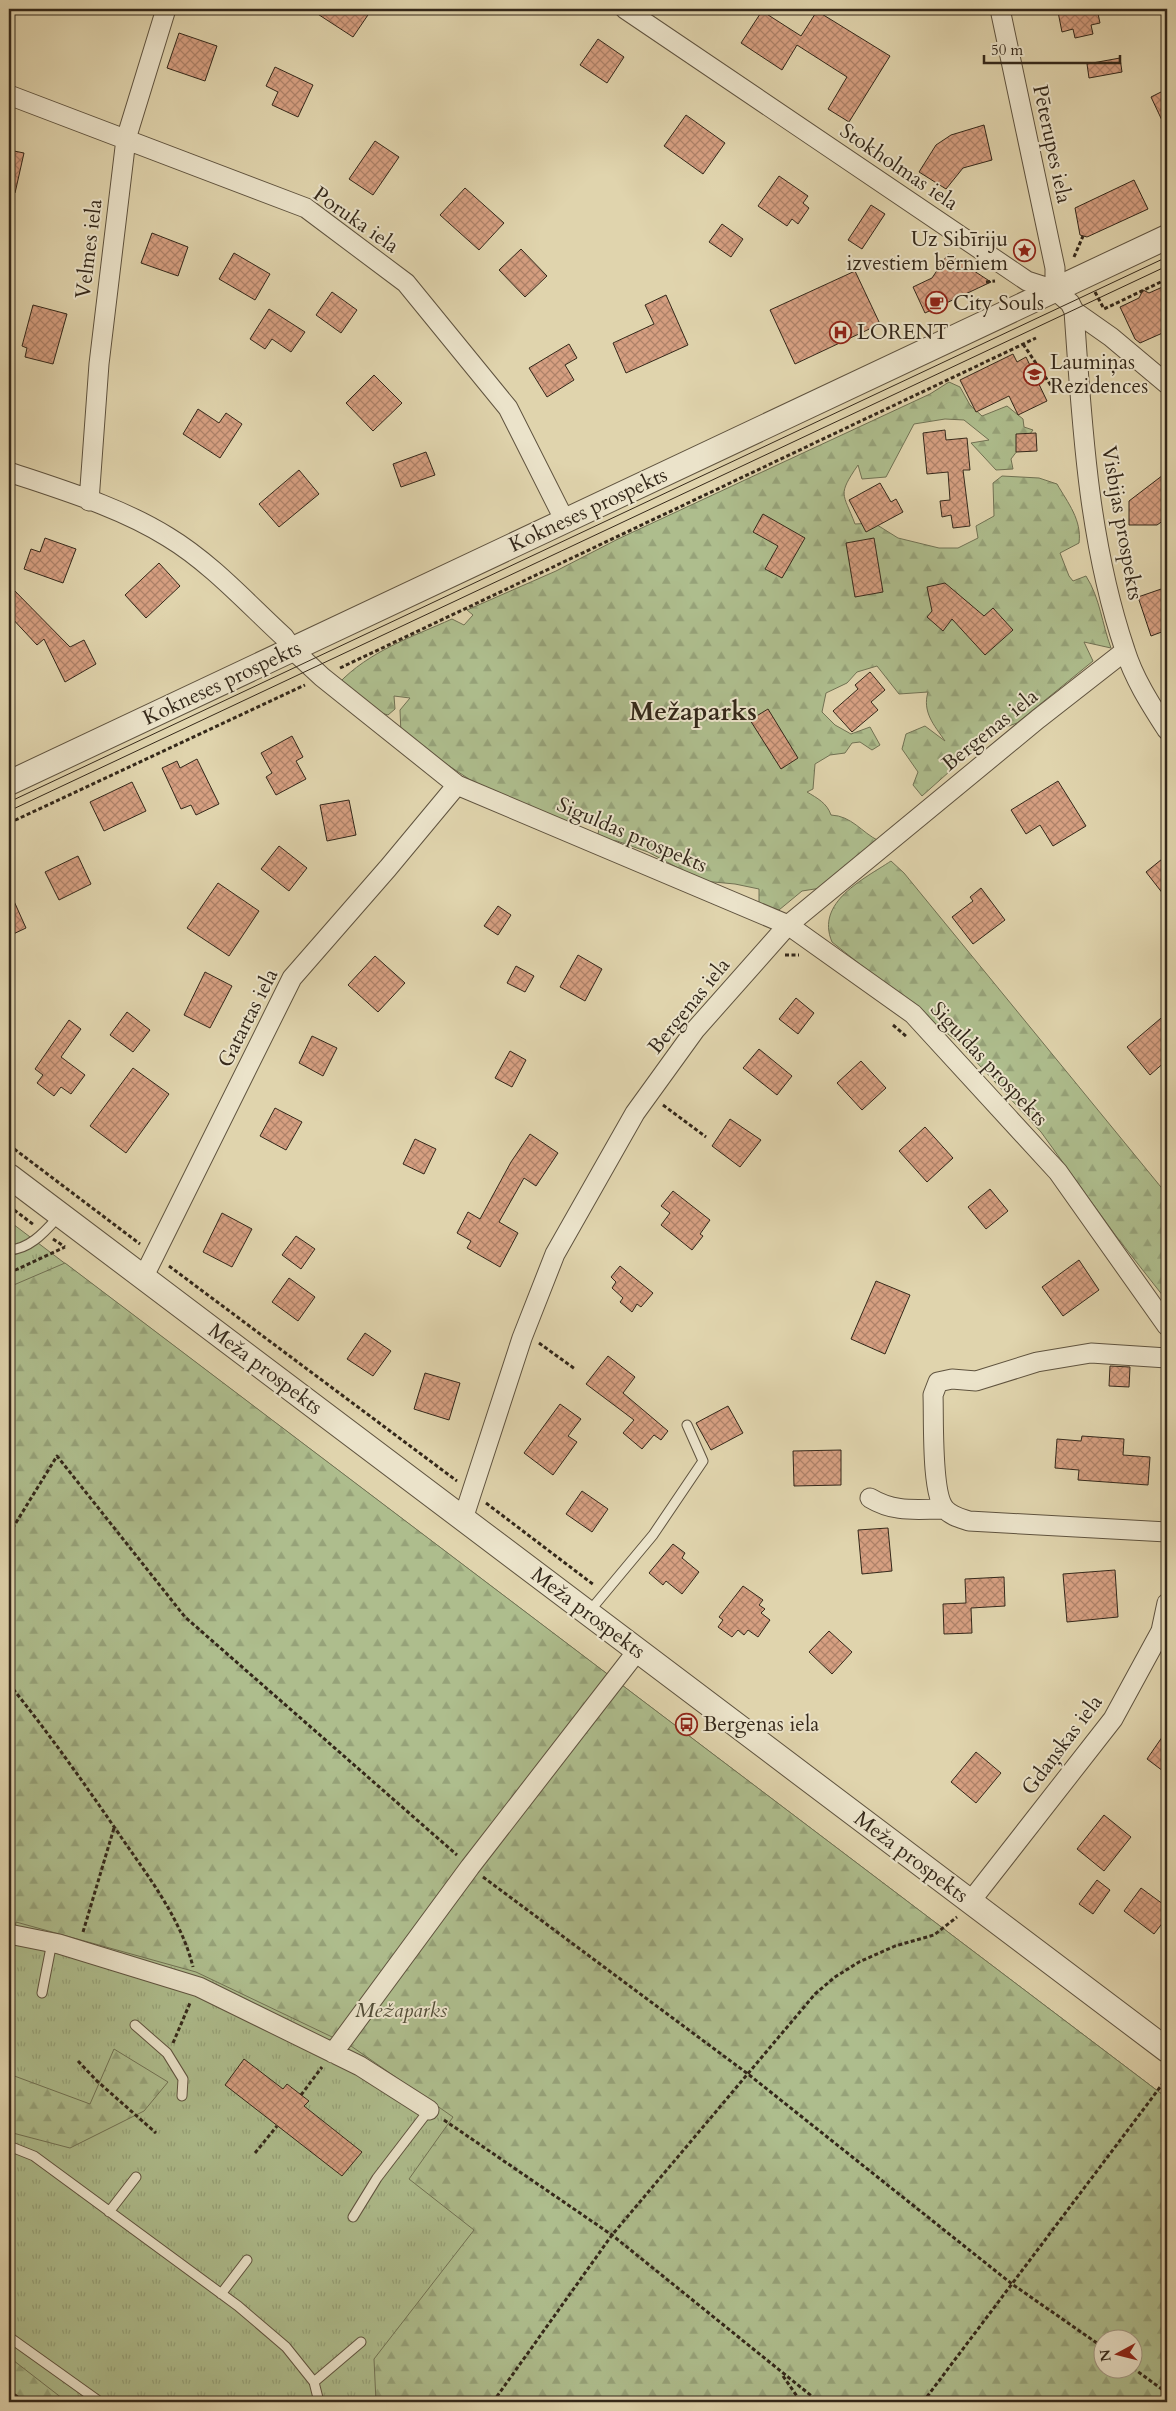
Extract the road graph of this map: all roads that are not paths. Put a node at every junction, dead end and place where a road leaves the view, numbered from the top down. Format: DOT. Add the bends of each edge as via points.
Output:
graph roads {
  1 [pos="166,9"];
  2 [pos="625,9"];
  3 [pos="1000,9"];
  4 [pos="9,95"];
  5 [pos="126,139"];
  6 [pos="1167,237"];
  7 [pos="1055,290"];
  8 [pos="1074,311"];
  9 [pos="1167,384"];
  10 [pos="9,472"];
  11 [pos="89,501"];
  12 [pos="565,521"];
  13 [pos="293,650"];
  14 [pos="1125,651"];
  15 [pos="1167,730"];
  16 [pos="9,782"];
  17 [pos="457,785"];
  18 [pos="788,925"];
  19 [pos="9,1176"];
  20 [pos="60,1215"];
  21 [pos="9,1250"];
  22 [pos="143,1278"];
  23 [pos="1167,1326"];
  24 [pos="1167,1358"];
  25 [pos="687,1425"];
  26 [pos="870,1498"];
  27 [pos="944,1509"];
  28 [pos="463,1519"];
  29 [pos="1167,1532"];
  30 [pos="1167,1603"];
  31 [pos="588,1613"];
  32 [pos="638,1650"];
  33 [pos="964,1909"];
  34 [pos="9,1934"];
  35 [pos="52,1942"];
  36 [pos="42,1993"];
  37 [pos="134,2026"];
  38 [pos="1167,2050"];
  39 [pos="333,2053"];
  40 [pos="182,2096"];
  41 [pos="429,2110"];
  42 [pos="9,2146"];
  43 [pos="136,2177"];
  44 [pos="110,2212"];
  45 [pos="353,2217"];
  46 [pos="247,2260"];
  47 [pos="221,2294"];
  48 [pos="9,2336"];
  49 [pos="361,2342"];
  50 [pos="314,2382"];
  51 [pos="100,2402"];
  52 [pos="319,2402"];
  1 -- 5 [label="street, Velmes iela"];
  2 -- 7 [label="street, Stokholmas iela" via="1028,281"];
  3 -- 7 [label="street, Pēterupes iela" via="1055,268"];
  4 -- 5 [label="street, Poruka iela"];
  5 -- 11 [label="street, Velmes iela" via="99,364"];
  5 -- 12 [label="street, Poruka iela" via="306,208 406,283 508,408"];
  6 -- 7 [label="street, Kokneses prospekts"];
  7 -- 8 [label="street, Stokholmas iela"];
  7 -- 12 [label="street, Kokneses prospekts"];
  8 -- 9 [label="street, Stokholmas iela"];
  8 -- 14 [label="street, Visbijas prospekts" via="1089,488"];
  10 -- 11 [label="street, Siguldas prospekts"];
  11 -- 13 [label="street, Siguldas prospekts" via="135,519 196,556 284,637"];
  12 -- 13 [label="street, Kokneses prospekts"];
  13 -- 16 [label="street, Kokneses prospekts"];
  13 -- 17 [label="street, Siguldas prospekts"];
  14 -- 15 [label="street, Visbijas prospekts"];
  14 -- 18 [label="street, Bergenas iela"];
  17 -- 18 [label="street, Siguldas prospekts"];
  17 -- 22 [label="street, Gatartas iela" via="292,978"];
  18 -- 23 [label="street, Siguldas prospekts" via="913,1014 1058,1172"];
  18 -- 28 [label="street, Bergenas iela" via="695,1030 640,1106 555,1254 522,1338 480,1493"];
  19 -- 20 [label="street, Meža prospekts"];
  20 -- 21 [label="lane" via="39,1238"];
  20 -- 22 [label="street, Meža prospekts"];
  22 -- 28 [label="street, Meža prospekts"];
  24 -- 27 [label="street" via="1091,1353 1037,1362 976,1381 952,1379 938,1382 933,1395 936,1491"];
  25 -- 31 [label="lane" via="703,1462 653,1535"];
  26 -- 27 [label="street" via="885,1507"];
  27 -- 29 [label="street" via="969,1521"];
  28 -- 31 [label="street, Meža prospekts"];
  30 -- 33 [label="street, Gdaņskas iela" via="1161,1632 1113,1719"];
  31 -- 32 [label="street, Meža prospekts"];
  32 -- 33 [label="street, Meža prospekts"];
  32 -- 39 [label="street" via="470,1867"];
  33 -- 38 [label="street, Meža prospekts"];
  34 -- 35 [label="street"];
  35 -- 36 [label="lane"];
  35 -- 39 [label="street" via="198,1987"];
  37 -- 40 [label="lane" via="167,2053 183,2079"];
  39 -- 41 [label="street" via="360,2066"];
  41 -- 45 [label="lane" via="377,2178"];
  42 -- 44 [label="lane" via="34,2156"];
  43 -- 44 [label="lane"];
  44 -- 47 [label="lane"];
  46 -- 47 [label="lane"];
  47 -- 50 [label="lane" via="286,2347"];
  48 -- 51 [label="lane"];
  49 -- 50 [label="lane"];
  50 -- 52 [label="lane"];
}
